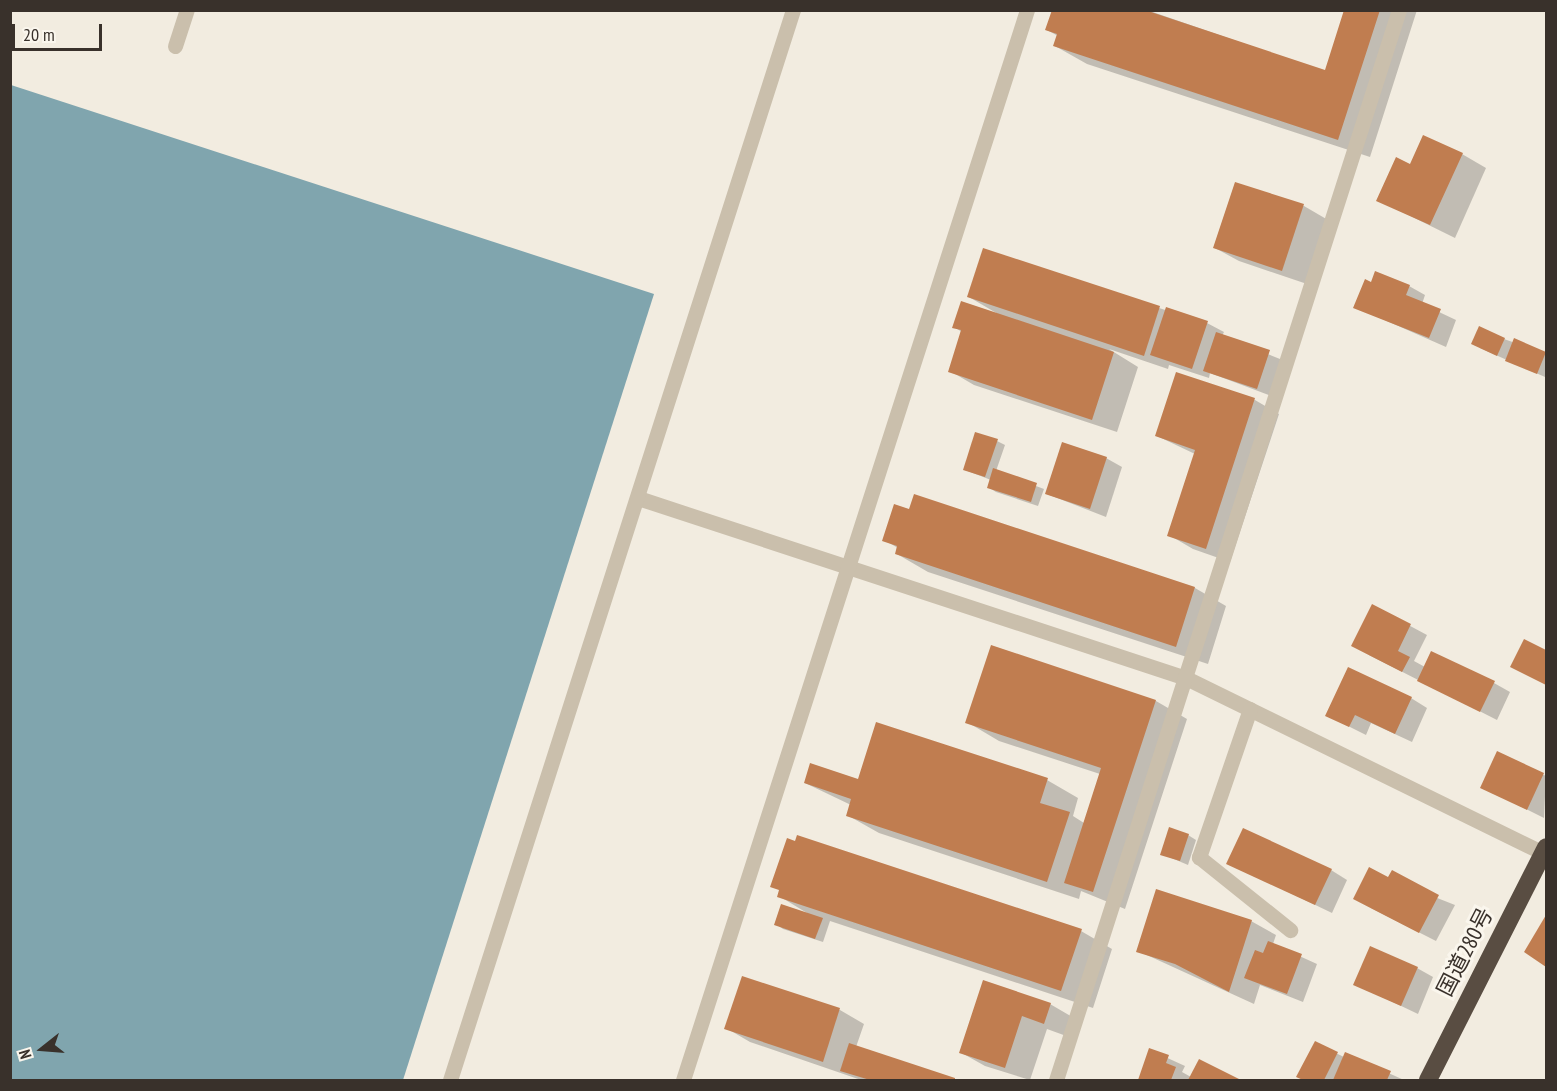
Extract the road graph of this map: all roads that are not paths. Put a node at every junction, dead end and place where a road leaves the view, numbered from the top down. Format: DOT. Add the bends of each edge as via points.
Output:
graph roads {
  1 [pos="187,10"];
  2 [pos="793,10"];
  3 [pos="1027,10"];
  4 [pos="1399,10"];
  5 [pos="175,46"];
  6 [pos="638,498"];
  7 [pos="848,568"];
  8 [pos="1186,678"];
  9 [pos="1250,709"];
  10 [pos="1545,850"];
  11 [pos="1290,930"];
  12 [pos="450,1080"];
  13 [pos="683,1080"];
  14 [pos="1056,1080"];
  15 [pos="1428,1080"];
  1 -- 5 [label="street"];
  2 -- 6 [label="street"];
  3 -- 7 [label="street"];
  4 -- 8 [label="street"];
  6 -- 7 [label="street"];
  6 -- 12 [label="street"];
  7 -- 8 [label="street"];
  7 -- 13 [label="street"];
  8 -- 9 [label="street"];
  8 -- 14 [label="street"];
  9 -- 10 [label="street"];
  9 -- 11 [label="street" via="1199,857"];
  10 -- 15 [label="highway, 国道280号"];
}
